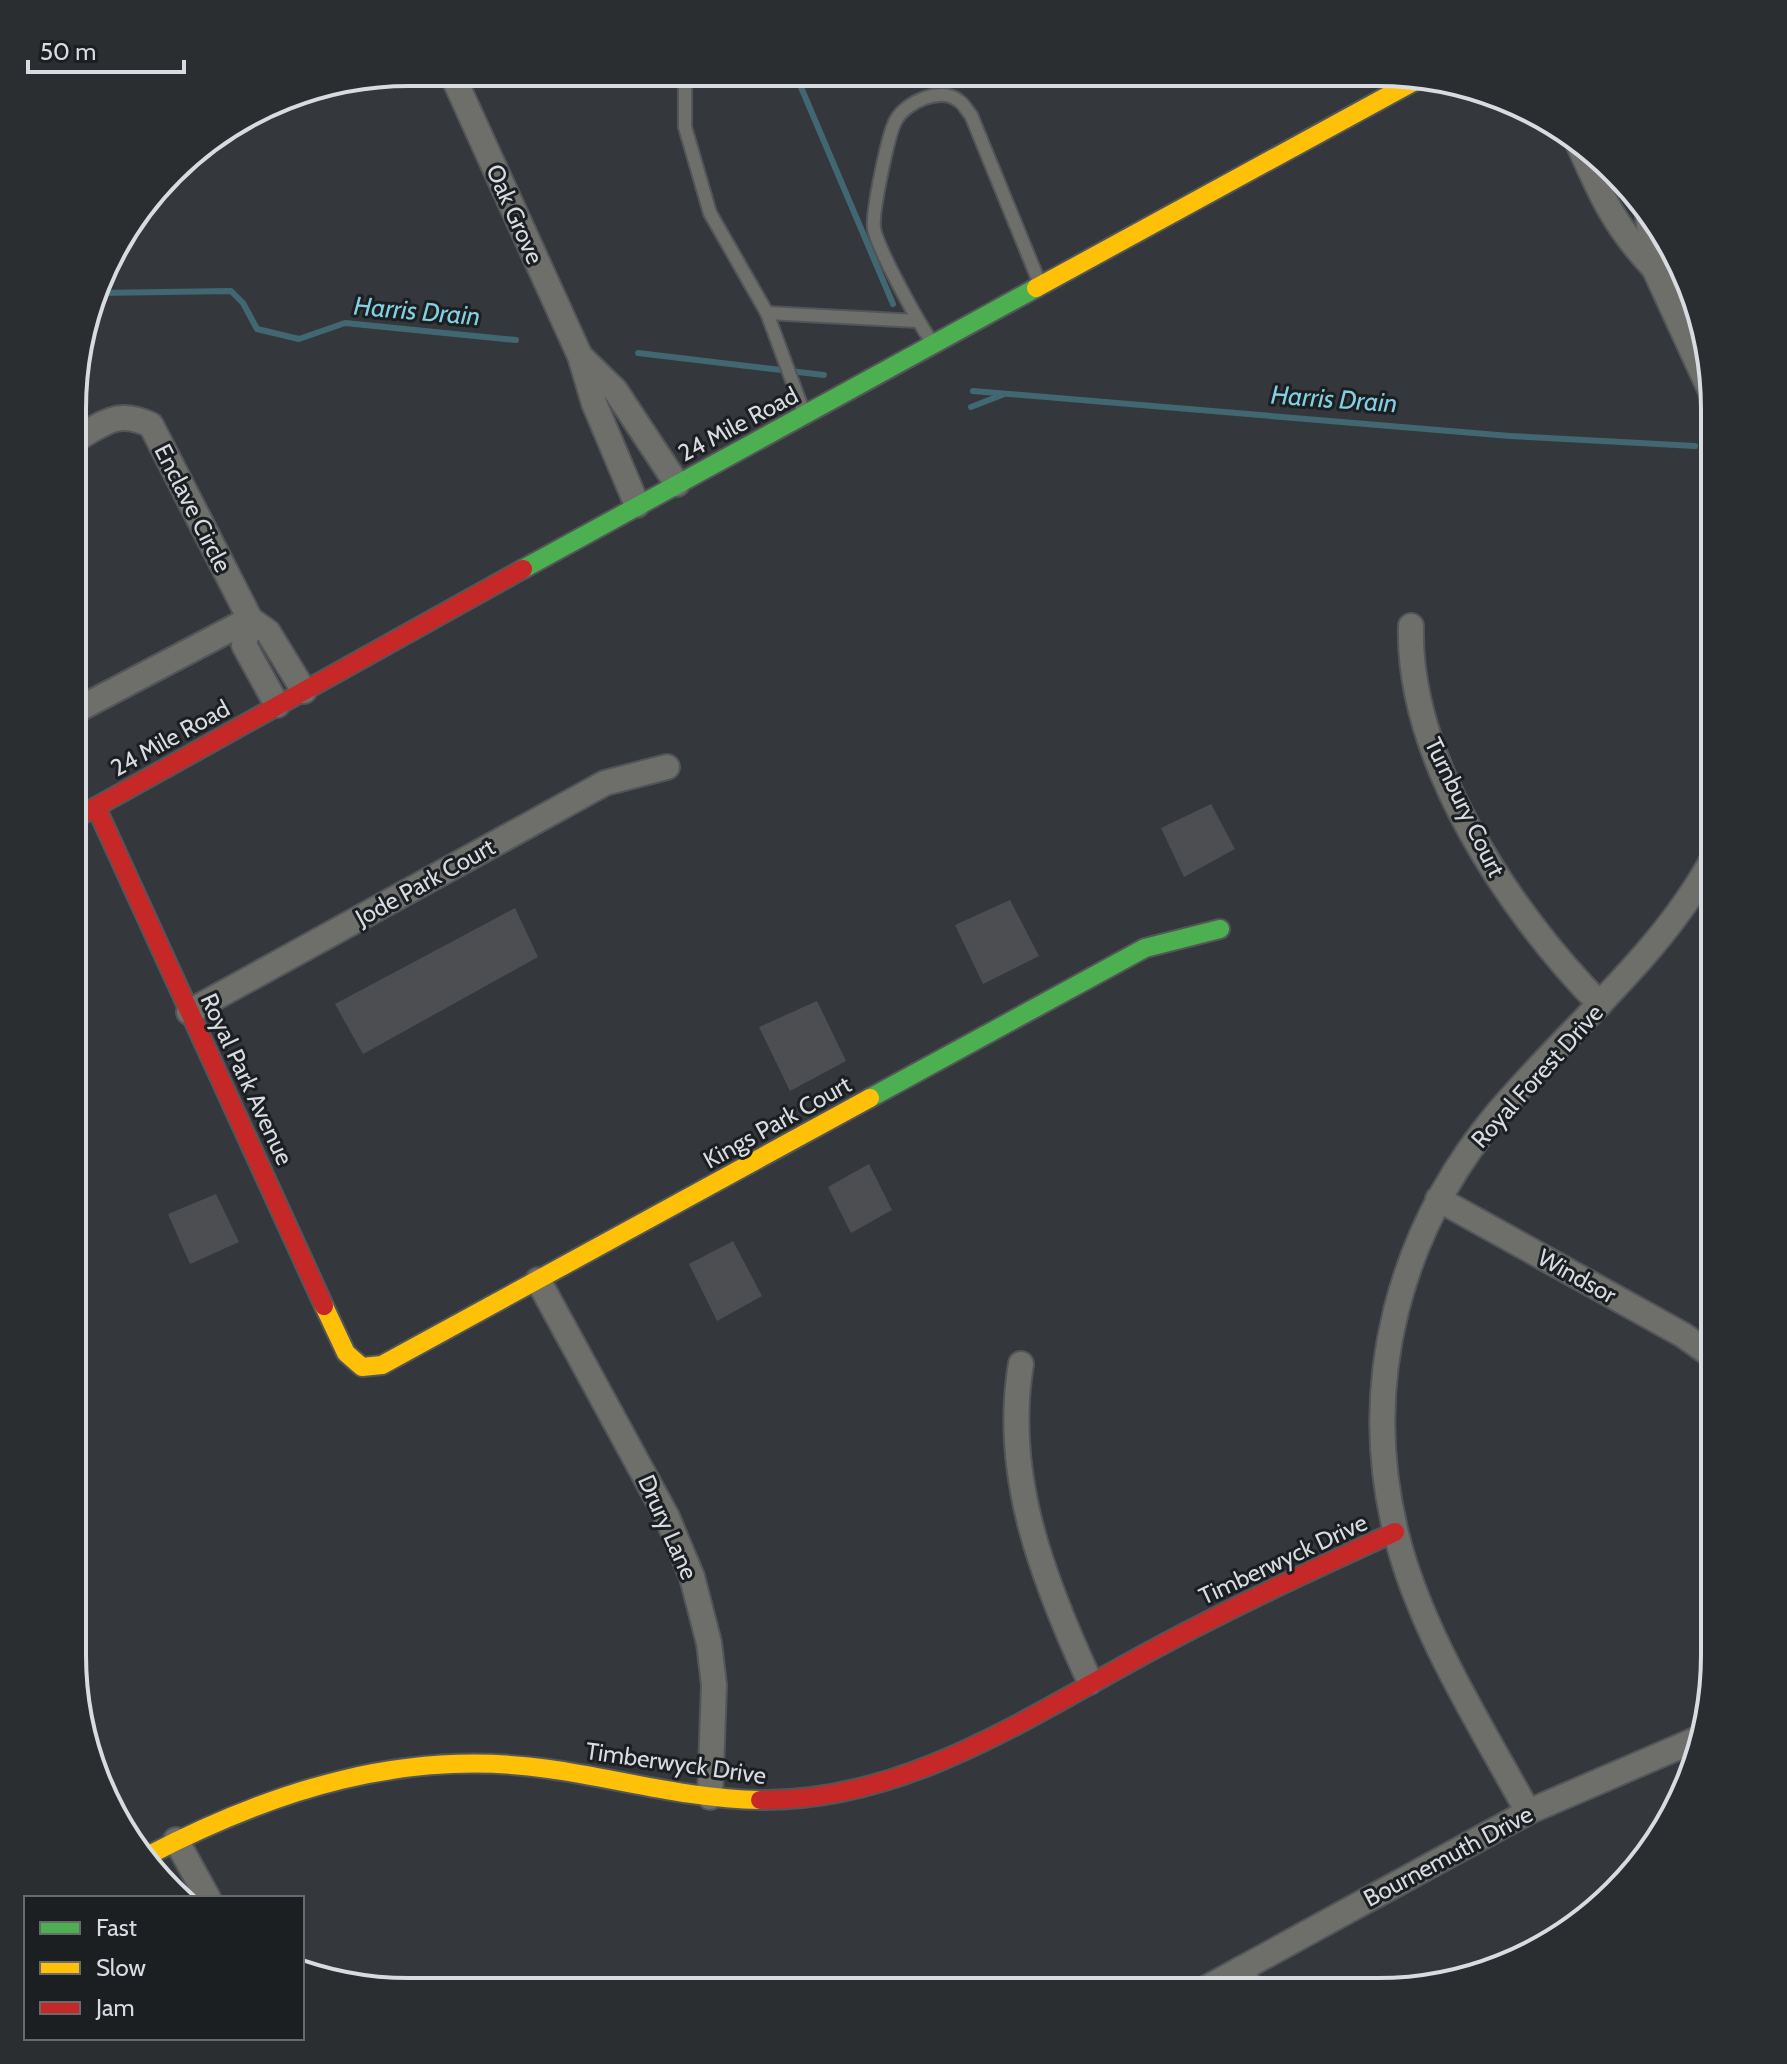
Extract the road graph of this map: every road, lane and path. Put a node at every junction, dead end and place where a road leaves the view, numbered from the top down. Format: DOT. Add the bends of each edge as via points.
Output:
graph roads {
  1 [pos="457,86"];
  2 [pos="685,86"];
  3 [pos="1403,87"];
  4 [pos="1586,162"];
  5 [pos="1650,235"];
  6 [pos="1654,268"];
  7 [pos="1041,286"];
  8 [pos="767,313"];
  9 [pos="917,321"];
  10 [pos="934,345"];
  11 [pos="580,356"];
  12 [pos="1697,362"];
  13 [pos="804,415"];
  14 [pos="86,433"];
  15 [pos="677,484"];
  16 [pos="637,505"];
  17 [pos="250,619"];
  18 [pos="1411,626"];
  19 [pos="304,691"];
  20 [pos="86,705"];
  21 [pos="277,705"];
  22 [pos="667,767"];
  23 [pos="96,807"];
  24 [pos="86,812"];
  25 [pos="1701,878"];
  26 [pos="1220,929"];
  27 [pos="1600,1004"];
  28 [pos="189,1012"];
  29 [pos="1438,1199"];
  30 [pos="538,1280"];
  31 [pos="1701,1348"];
  32 [pos="1021,1364"];
  33 [pos="362,1367"];
  34 [pos="1395,1532"];
  35 [pos="1090,1682"];
  36 [pos="1689,1743"];
  37 [pos="710,1797"];
  38 [pos="1528,1812"];
  39 [pos="176,1840"];
  40 [pos="153,1852"];
  41 [pos="207,1896"];
  42 [pos="1241,1969"];
  43 [pos="1225,1978"];
  44 [pos="1246,1978"];
  1 -- 11 [label="street, Oak Grove"];
  2 -- 8 [label="lane" via="685,127 710,213"];
  3 -- 7 [label="street, 24 Mile Road"];
  4 -- 6 [label="street" via="1608,212"];
  5 -- 6 [label="street"];
  6 -- 12 [label="street"];
  7 -- 9 [label="lane" via="971,115 959,100 944,94 927,97 909,105 895,121 874,229"];
  7 -- 10 [label="street, 24 Mile Road"];
  8 -- 9 [label="lane"];
  8 -- 13 [label="lane"];
  9 -- 10 [label="lane"];
  10 -- 13 [label="street, 24 Mile Road"];
  11 -- 15 [label="street, Oak Grove" via="615,390"];
  11 -- 16 [label="street, Oak Grove"];
  13 -- 15 [label="street, 24 Mile Road"];
  14 -- 17 [label="street, Enclave Circle" via="111,419 133,417 151,425"];
  15 -- 16 [label="street, 24 Mile Road"];
  16 -- 19 [label="street, 24 Mile Road"];
  17 -- 19 [label="street, Enclave Circle" via="268,632"];
  17 -- 20 [label="street"];
  17 -- 21 [label="street, Enclave Circle" via="244,645"];
  18 -- 27 [label="street, Turnbury Court" via="1415,692 1467,823 1530,924"];
  19 -- 21 [label="street, 24 Mile Road"];
  21 -- 23 [label="street, 24 Mile Road"];
  22 -- 28 [label="street, Jode Park Court" via="605,783"];
  23 -- 24 [label="street, 24 Mile Road"];
  23 -- 28 [label="street, Royal Park Avenue"];
  25 -- 27 [label="street, Royal Forest Drive" via="1681,911"];
  26 -- 30 [label="street, Kings Park Court" via="1145,948"];
  27 -- 29 [label="street, Royal Forest Drive" via="1496,1115"];
  28 -- 33 [label="street, Royal Park Avenue" via="346,1353"];
  29 -- 31 [label="street, Windsor"];
  29 -- 34 [label="street, Royal Forest Drive" via="1411,1257 1387,1345 1384,1453"];
  30 -- 33 [label="street, Kings Park Court" via="382,1365"];
  30 -- 37 [label="street, Drury Lane" via="667,1517 692,1577 714,1685"];
  32 -- 35 [label="street" via="1015,1422 1027,1515 1045,1581"];
  34 -- 35 [label="street, Timberwyck Drive" via="1257,1594"];
  34 -- 38 [label="street, Royal Forest Drive" via="1450,1667"];
  35 -- 37 [label="street, Timberwyck Drive" via="899,1780 830,1797"];
  36 -- 38 [label="street, Bournemuth Drive"];
  37 -- 39 [label="street, Timberwyck Drive" via="520,1765 418,1765 307,1784"];
  38 -- 42 [label="street, Bournemuth Drive"];
  39 -- 40 [label="street, Timberwyck Drive"];
  39 -- 41 [label="street"];
  42 -- 43 [label="street, Bournemuth Drive"];
  42 -- 44 [label="street"];
}
